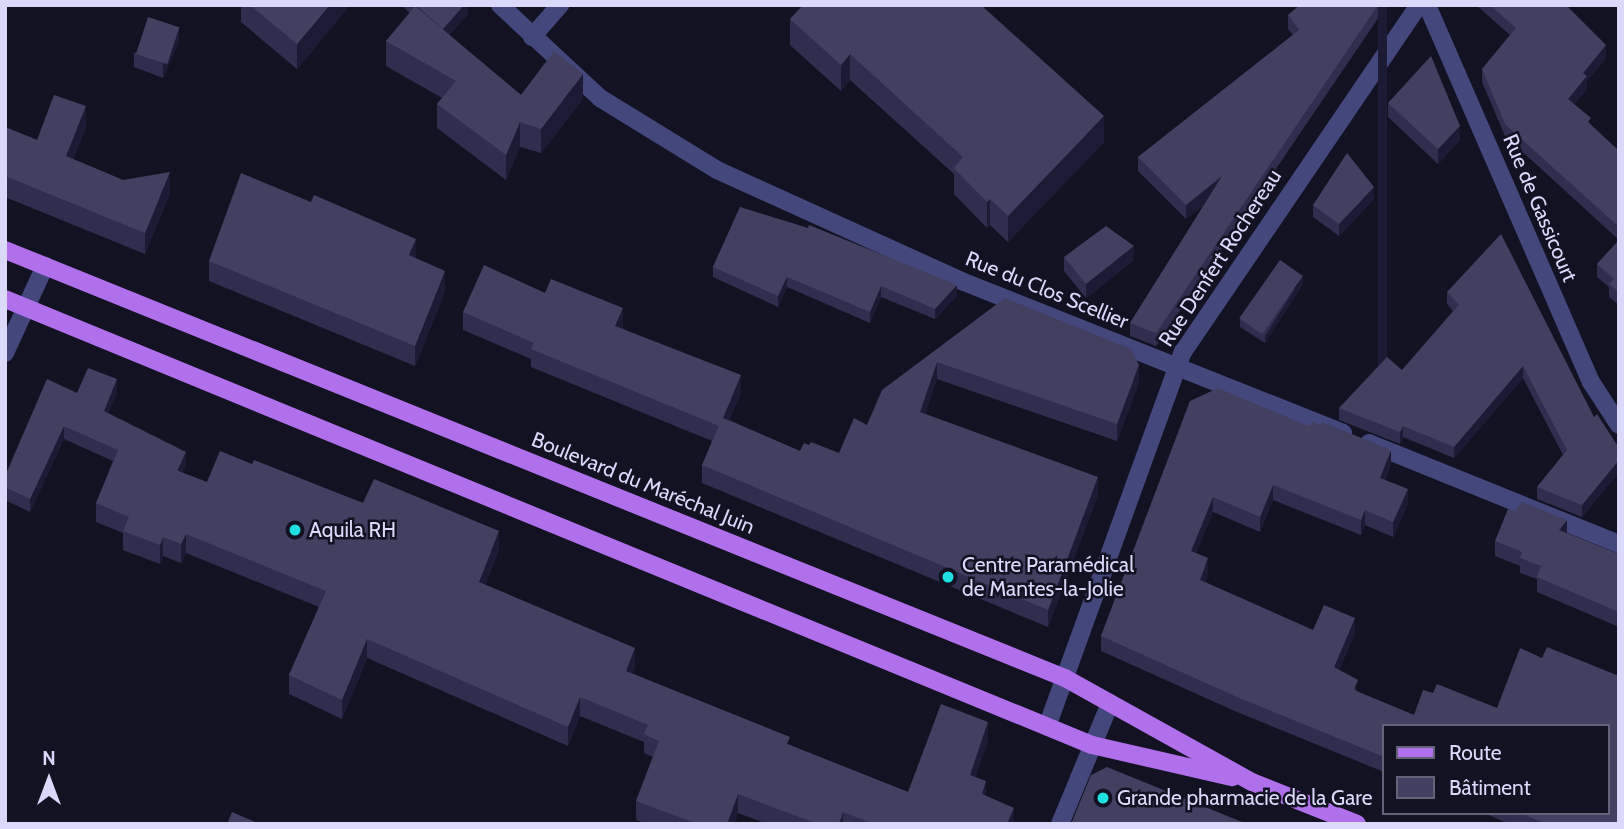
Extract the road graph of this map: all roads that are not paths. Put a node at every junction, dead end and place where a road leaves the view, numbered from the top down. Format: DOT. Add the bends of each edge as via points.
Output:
graph roads {
  1 [pos="500,5"];
  2 [pos="560,5"];
  3 [pos="1419,5"];
  4 [pos="1427,5"];
  5 [pos="532,37"];
  6 [pos="5,250"];
  7 [pos="45,266"];
  8 [pos="5,299"];
  9 [pos="27,308"];
  10 [pos="5,353"];
  11 [pos="1176,366"];
  12 [pos="1619,425"];
  13 [pos="1619,544"];
  14 [pos="1065,678"];
  15 [pos="1110,703"];
  16 [pos="1048,724"];
  17 [pos="1092,745"];
  18 [pos="1252,782"];
  19 [pos="1060,824"];
  20 [pos="1357,824"];
  1 -- 5 [label="street, Rue du Clos Scellier"];
  2 -- 5 [label="street"];
  3 -- 11 [label="street, Rue Denfert Rochereau"];
  4 -- 12 [label="street, Rue de Gassicourt" via="1591,382"];
  5 -- 11 [label="street, Rue du Clos Scellier" via="600,98 717,170 964,282"];
  6 -- 7 [label="main road, Boulevard du Maréchal Juin"];
  7 -- 9 [label="street"];
  7 -- 14 [label="main road, Boulevard du Maréchal Juin"];
  8 -- 9 [label="main road, Boulevard du Maréchal Juin"];
  9 -- 10 [label="street"];
  9 -- 16 [label="main road, Boulevard du Maréchal Juin"];
  11 -- 13 [label="street, Rue du Clos Scellier"];
  11 -- 14 [label="street, Rue Denfert Rochereau"];
  14 -- 15 [label="main road, Boulevard du Maréchal Juin"];
  14 -- 16 [label="street, Rue Denfert Rochereau"];
  15 -- 17 [label="street"];
  15 -- 18 [label="main road, Boulevard du Maréchal Juin"];
  16 -- 17 [label="main road, Boulevard du Maréchal Juin"];
  17 -- 18 [label="main road, Boulevard du Maréchal Juin"];
  17 -- 19 [label="street"];
  18 -- 20 [label="main road, Boulevard du Maréchal Juin"];
}
